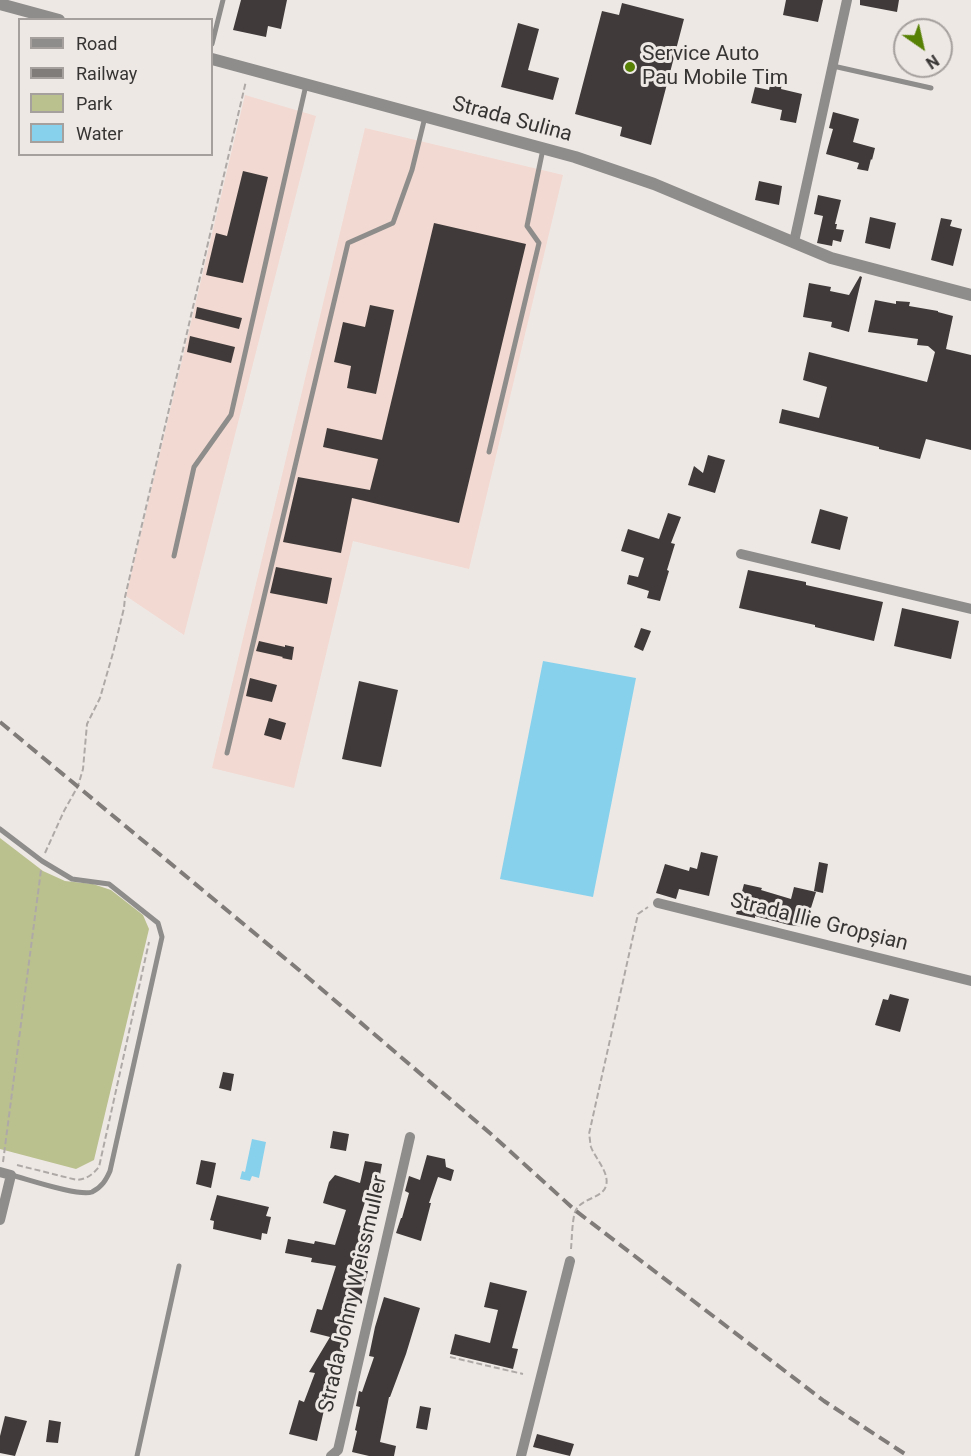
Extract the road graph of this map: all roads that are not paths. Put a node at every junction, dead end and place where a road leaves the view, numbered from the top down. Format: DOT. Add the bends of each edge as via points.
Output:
graph roads {
  1 [pos="223,0"];
  2 [pos="847,0"];
  3 [pos="0,4"];
  4 [pos="52,18"];
  5 [pos="213,40"];
  6 [pos="213,59"];
  7 [pos="833,66"];
  8 [pos="306,85"];
  9 [pos="931,88"];
  10 [pos="425,117"];
  11 [pos="543,149"];
  12 [pos="794,242"];
  13 [pos="971,295"];
  14 [pos="489,452"];
  15 [pos="741,554"];
  16 [pos="174,556"];
  17 [pos="971,609"];
  18 [pos="227,753"];
  19 [pos="0,829"];
  20 [pos="658,903"];
  21 [pos="971,981"];
  22 [pos="410,1137"];
  23 [pos="5,1174"];
  24 [pos="0,1220"];
  25 [pos="570,1261"];
  26 [pos="179,1266"];
  27 [pos="137,1456"];
  28 [pos="331,1456"];
  29 [pos="521,1456"];
  1 -- 5 [label="lane"];
  2 -- 7 [label="street"];
  3 -- 4 [label="street"];
  6 -- 8 [label="street, Strada Sulina"];
  7 -- 9 [label="lane"];
  7 -- 12 [label="street"];
  8 -- 10 [label="street, Strada Sulina"];
  8 -- 16 [label="lane" via="231,415 194,467"];
  10 -- 11 [label="street, Strada Sulina"];
  10 -- 18 [label="lane" via="393,223 348,243"];
  11 -- 12 [label="street, Strada Sulina" via="654,184"];
  11 -- 14 [label="lane" via="527,226 539,243"];
  12 -- 13 [label="street, Strada Sulina" via="852,265"];
  15 -- 17 [label="street"];
  19 -- 23 [label="lane" via="72,879 109,884 158,923 162,937 104,1184 91,1193 75,1192"];
  20 -- 21 [label="street, Strada Ilie Gropșian"];
  22 -- 28 [label="street, Strada Johny Weissmuller" via="338,1450"];
  23 -- 24 [label="street"];
  25 -- 29 [label="street"];
  26 -- 27 [label="lane"];
}
